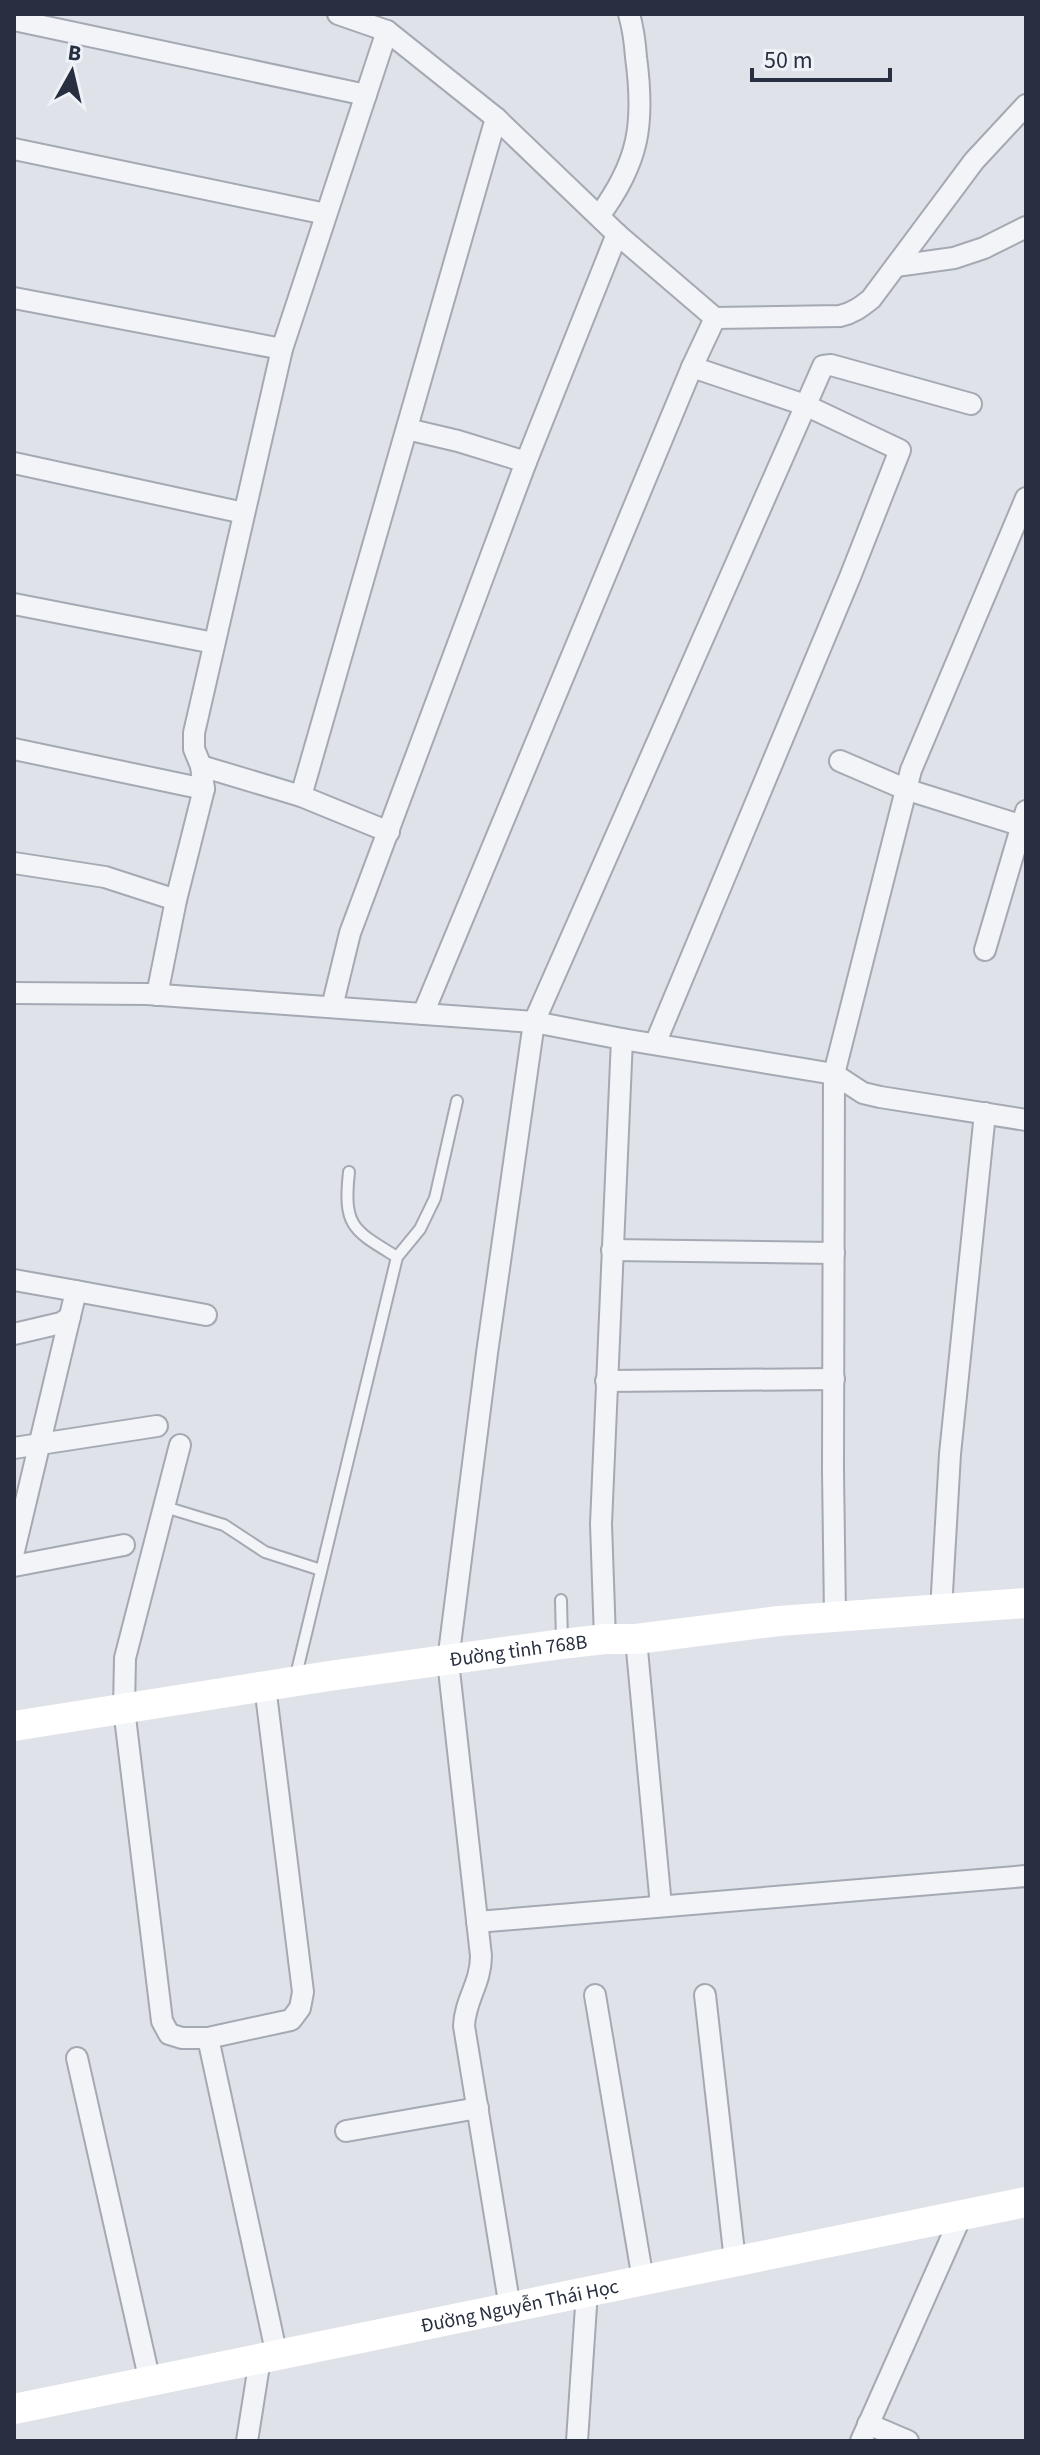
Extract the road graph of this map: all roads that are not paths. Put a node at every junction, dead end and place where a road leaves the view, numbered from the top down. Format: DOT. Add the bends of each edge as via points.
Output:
graph roads {
  1 [pos="338,14"];
  2 [pos="629,14"];
  3 [pos="14,20"];
  4 [pos="387,31"];
  5 [pos="366,95"];
  6 [pos="1026,105"];
  7 [pos="496,118"];
  8 [pos="14,149"];
  9 [pos="326,214"];
  10 [pos="599,216"];
  11 [pos="1026,227"];
  12 [pos="617,234"];
  13 [pos="896,266"];
  14 [pos="14,298"];
  15 [pos="715,318"];
  16 [pos="282,349"];
  17 [pos="692,367"];
  18 [pos="971,404"];
  19 [pos="805,405"];
  20 [pos="407,429"];
  21 [pos="526,462"];
  22 [pos="14,463"];
  23 [pos="1026,498"];
  24 [pos="244,513"];
  25 [pos="14,604"];
  26 [pos="214,643"];
  27 [pos="14,749"];
  28 [pos="840,761"];
  29 [pos="201,766"];
  30 [pos="204,789"];
  31 [pos="905,789"];
  32 [pos="301,796"];
  33 [pos="1024,821"];
  34 [pos="389,832"];
  35 [pos="14,863"];
  36 [pos="176,900"];
  37 [pos="985,950"];
  38 [pos="14,993"];
  39 [pos="157,995"];
  40 [pos="332,1007"];
  41 [pos="423,1014"];
  42 [pos="534,1022"];
  43 [pos="622,1039"];
  44 [pos="655,1044"];
  45 [pos="834,1074"];
  46 [pos="457,1101"];
  47 [pos="985,1113"];
  48 [pos="1026,1120"];
  49 [pos="349,1172"];
  50 [pos="612,1250"];
  51 [pos="834,1253"];
  52 [pos="397,1257"];
  53 [pos="14,1280"];
  54 [pos="76,1291"];
  55 [pos="206,1315"];
  56 [pos="70,1317"];
  57 [pos="14,1334"];
  58 [pos="834,1379"];
  59 [pos="606,1381"];
  60 [pos="157,1426"];
  61 [pos="40,1444"];
  62 [pos="180,1445"];
  63 [pos="14,1448"];
  64 [pos="165,1507"];
  65 [pos="124,1545"];
  66 [pos="14,1551"];
  67 [pos="14,1566"];
  68 [pos="321,1570"];
  69 [pos="561,1600"];
  70 [pos="1026,1603"];
  71 [pos="941,1610"];
  72 [pos="835,1616"];
  73 [pos="605,1639"];
  74 [pos="636,1639"];
  75 [pos="562,1644"];
  76 [pos="448,1661"];
  77 [pos="280,1684"];
  78 [pos="124,1709"];
  79 [pos="14,1726"];
  80 [pos="1026,1876"];
  81 [pos="661,1906"];
  82 [pos="477,1922"];
  83 [pos="595,1995"];
  84 [pos="705,1995"];
  85 [pos="208,2038"];
  86 [pos="77,2058"];
  87 [pos="478,2108"];
  88 [pos="346,2131"];
  89 [pos="1026,2202"];
  90 [pos="962,2214"];
  91 [pos="735,2261"];
  92 [pos="643,2280"];
  93 [pos="587,2291"];
  94 [pos="510,2308"];
  95 [pos="269,2358"];
  96 [pos="150,2382"];
  97 [pos="14,2409"];
  98 [pos="865,2433"];
  99 [pos="247,2441"];
  100 [pos="577,2441"];
  101 [pos="908,2441"];
  1 -- 4 [label="street"];
  2 -- 10 [label="street" via="640,121 627,171"];
  3 -- 5 [label="street"];
  4 -- 5 [label="street"];
  4 -- 7 [label="street"];
  5 -- 9 [label="street"];
  6 -- 13 [label="street" via="974,161"];
  7 -- 10 [label="street"];
  7 -- 20 [label="street"];
  8 -- 9 [label="street"];
  9 -- 16 [label="street"];
  10 -- 12 [label="street"];
  11 -- 13 [label="street" via="954,258"];
  12 -- 15 [label="street"];
  12 -- 21 [label="street"];
  13 -- 15 [label="street" via="871,299 850,314"];
  14 -- 16 [label="street"];
  15 -- 17 [label="street"];
  16 -- 24 [label="street"];
  17 -- 19 [label="street"];
  17 -- 41 [label="street"];
  18 -- 19 [label="street" via="826,365"];
  19 -- 42 [label="street"];
  19 -- 44 [label="street" via="900,450"];
  20 -- 21 [label="street"];
  20 -- 32 [label="street"];
  21 -- 34 [label="street"];
  22 -- 24 [label="street"];
  23 -- 31 [label="street"];
  24 -- 26 [label="street"];
  25 -- 26 [label="street"];
  26 -- 29 [label="street" via="194,733"];
  27 -- 30 [label="street"];
  28 -- 31 [label="street"];
  29 -- 30 [label="street"];
  29 -- 32 [label="street"];
  30 -- 36 [label="street"];
  31 -- 33 [label="street"];
  31 -- 45 [label="street"];
  32 -- 34 [label="street"];
  33 -- 37 [label="street"];
  34 -- 40 [label="street" via="350,933"];
  35 -- 36 [label="street" via="105,877"];
  36 -- 39 [label="street"];
  38 -- 39 [label="street"];
  39 -- 40 [label="street"];
  40 -- 41 [label="street"];
  41 -- 42 [label="street"];
  42 -- 43 [label="street"];
  42 -- 76 [label="street"];
  43 -- 44 [label="street"];
  43 -- 50 [label="street"];
  44 -- 45 [label="street"];
  45 -- 47 [label="street" via="863,1093"];
  45 -- 51 [label="street"];
  46 -- 52 [label="lane" via="435,1198 420,1229"];
  47 -- 48 [label="street"];
  47 -- 71 [label="street" via="950,1454"];
  49 -- 52 [label="lane" via="351,1223"];
  50 -- 51 [label="street"];
  50 -- 59 [label="street"];
  51 -- 58 [label="street"];
  52 -- 68 [label="lane"];
  53 -- 54 [label="street"];
  54 -- 55 [label="street"];
  54 -- 56 [label="street"];
  56 -- 57 [label="street"];
  56 -- 61 [label="street"];
  58 -- 59 [label="street"];
  58 -- 72 [label="street"];
  59 -- 73 [label="street" via="601,1524"];
  60 -- 61 [label="street"];
  61 -- 63 [label="street"];
  61 -- 66 [label="street"];
  62 -- 64 [label="street"];
  64 -- 68 [label="lane" via="224,1525 265,1552"];
  64 -- 78 [label="street" via="125,1658"];
  65 -- 67 [label="street"];
  68 -- 77 [label="lane"];
  69 -- 75 [label="lane"];
  70 -- 71 [label="street, Đường tỉnh 768B"];
  71 -- 72 [label="street, Đường tỉnh 768B"];
  72 -- 74 [label="street, Đường tỉnh 768B"];
  73 -- 74 [label="street, Đường tỉnh 768B"];
  73 -- 75 [label="street, Đường tỉnh 768B"];
  74 -- 81 [label="street"];
  75 -- 76 [label="street, Đường tỉnh 768B"];
  76 -- 77 [label="street, Đường tỉnh 768B"];
  76 -- 82 [label="street"];
  77 -- 78 [label="street, Đường tỉnh 768B"];
  77 -- 85 [label="street" via="300,2008 291,2020"];
  78 -- 79 [label="street, Đường tỉnh 768B"];
  78 -- 85 [label="street" via="162,2021 169,2034"];
  80 -- 81 [label="street"];
  81 -- 82 [label="street"];
  82 -- 87 [label="street" via="481,1969 464,2026"];
  83 -- 92 [label="street"];
  84 -- 91 [label="street"];
  85 -- 95 [label="street"];
  86 -- 96 [label="street"];
  87 -- 88 [label="street"];
  87 -- 94 [label="street"];
  89 -- 90 [label="street, Đường Nguyễn Thái Học"];
  90 -- 91 [label="street, Đường Nguyễn Thái Học"];
  90 -- 98 [label="street"];
  91 -- 92 [label="street, Đường Nguyễn Thái Học"];
  92 -- 93 [label="street, Đường Nguyễn Thái Học"];
  93 -- 94 [label="street, Đường Nguyễn Thái Học"];
  93 -- 100 [label="street"];
  94 -- 95 [label="street, Đường Nguyễn Thái Học"];
  95 -- 96 [label="street, Đường Nguyễn Thái Học"];
  95 -- 99 [label="street"];
  96 -- 97 [label="street, Đường Nguyễn Thái Học"];
  98 -- 101 [label="street"];
}
